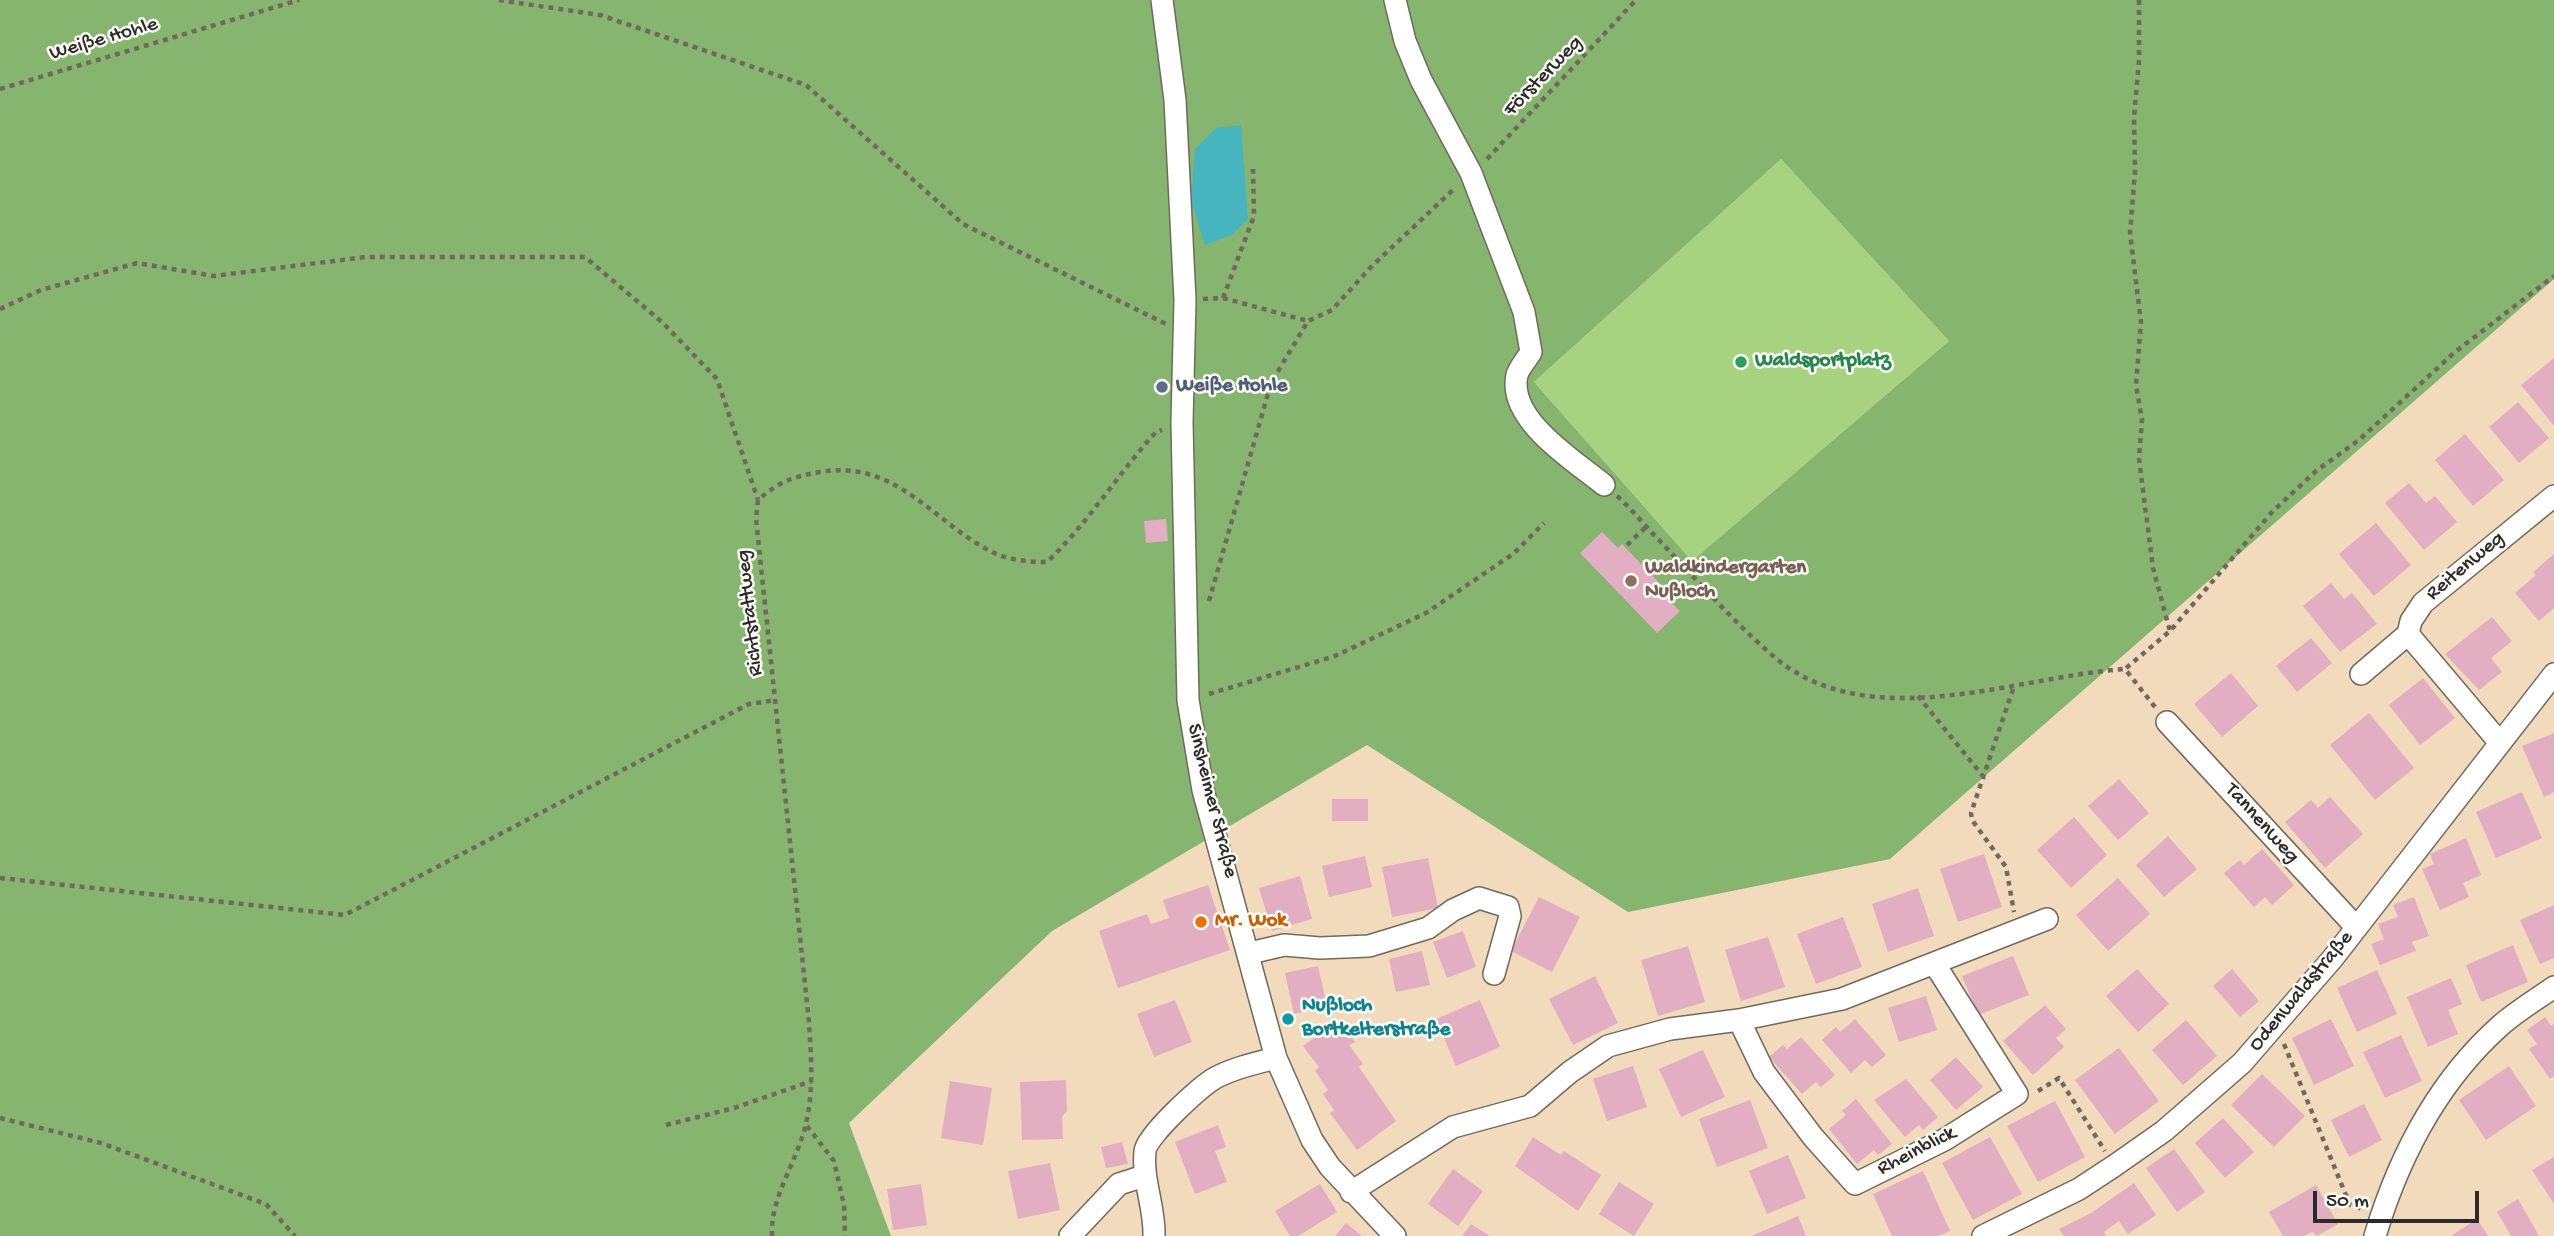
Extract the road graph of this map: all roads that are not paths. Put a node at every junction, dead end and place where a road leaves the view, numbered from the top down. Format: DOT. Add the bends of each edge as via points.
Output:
graph roads {
  1 [pos="1162,0"];
  2 [pos="1395,0"];
  3 [pos="1604,485"];
  4 [pos="2546,503"];
  5 [pos="2408,634"];
  6 [pos="2361,674"];
  7 [pos="2554,674"];
  8 [pos="2166,722"];
  9 [pos="2500,743"];
  10 [pos="2047,919"];
  11 [pos="2356,927"];
  12 [pos="1250,953"];
  13 [pos="1934,963"];
  14 [pos="1494,974"];
  15 [pos="2554,987"];
  16 [pos="1738,1020"];
  17 [pos="1276,1058"];
  18 [pos="1144,1176"];
  19 [pos="1351,1192"];
  20 [pos="1070,1236"];
  21 [pos="1154,1236"];
  22 [pos="1395,1236"];
  23 [pos="1983,1236"];
  24 [pos="2375,1236"];
  1 -- 12 [label="street, Sinsheimer Straße" via="1175,100 1185,300 1182,422 1188,701 1203,790"];
  2 -- 3 [label="street" via="1421,80 1471,173 1524,312 1531,352 1517,374 1518,398 1532,426"];
  4 -- 5 [label="street, Reitenweg" via="2423,603"];
  5 -- 6 [label="street, Reitenweg"];
  5 -- 9 [label="street"];
  7 -- 9 [label="street, Odenwaldstraße"];
  8 -- 11 [label="street, Tannenweg"];
  9 -- 11 [label="street, Odenwaldstraße"];
  10 -- 13 [label="street"];
  11 -- 23 [label="street, Odenwaldstraße" via="2242,1063 2164,1131 2080,1189"];
  12 -- 14 [label="street" via="1284,944 1369,946 1428,928 1479,898 1508,906 1510,916"];
  12 -- 17 [label="street, Sinsheimer Straße"];
  13 -- 16 [label="street" via="1842,999"];
  13 -- 16 [label="street, Rheinblick" via="2017,1094 1944,1140 1855,1184 1812,1137 1764,1072"];
  15 -- 24 [label="street" via="2502,1025 2434,1099 2403,1161"];
  16 -- 19 [label="street" via="1670,1028 1608,1046 1530,1106 1453,1127"];
  17 -- 18 [label="street" via="1214,1079 1174,1113 1145,1146"];
  17 -- 19 [label="street, Sinsheimer Straße" via="1312,1140"];
  18 -- 20 [label="street" via="1119,1184"];
  18 -- 21 [label="street"];
  19 -- 22 [label="street, Sinsheimer Straße"];
}
